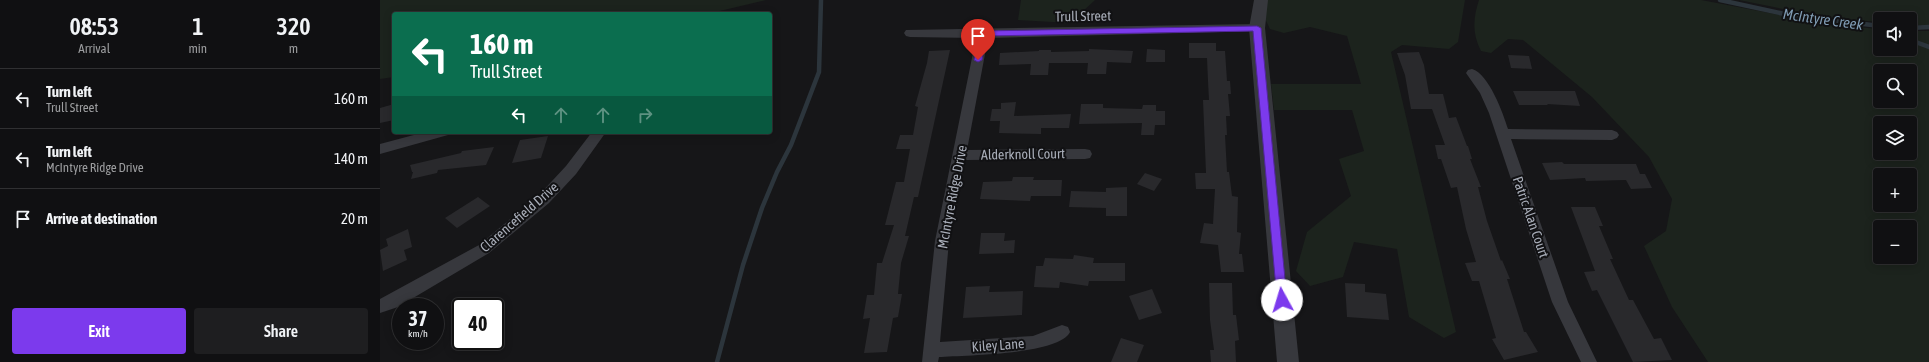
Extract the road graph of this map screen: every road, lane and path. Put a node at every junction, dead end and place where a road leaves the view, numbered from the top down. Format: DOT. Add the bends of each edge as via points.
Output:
graph roads {
  1 [pos="1261,0"];
  2 [pos="1257,28"];
  3 [pos="910,33"];
  4 [pos="983,34"];
  5 [pos="1472,73"];
  6 [pos="435,134"];
  7 [pos="598,134"];
  8 [pos="1503,134"];
  9 [pos="1612,135"];
  10 [pos="380,149"];
  11 [pos="1085,154"];
  12 [pos="960,155"];
  13 [pos="380,306"];
  14 [pos="1062,332"];
  15 [pos="931,356"];
  16 [pos="1288,362"];
  17 [pos="1589,362"];
  1 -- 2 [label="street"];
  2 -- 4 [label="street, Trull Street"];
  2 -- 16 [label="street"];
  3 -- 4 [label="street, Trull Street"];
  4 -- 12 [label="street, McIntyre Ridge Drive"];
  5 -- 8 [label="street, Patric Alan Court" via="1486,91"];
  6 -- 10 [label="street"];
  7 -- 13 [label="street, Clarencefield Drive" via="571,170 544,200 484,249 392,302"];
  8 -- 9 [label="street"];
  8 -- 17 [label="street, Patric Alan Court" via="1560,302"];
  11 -- 12 [label="street, Alderknoll Court"];
  12 -- 15 [label="street, McIntyre Ridge Drive" via="942,241"];
  14 -- 15 [label="street, Kiley Lane" via="1033,343"];
}
